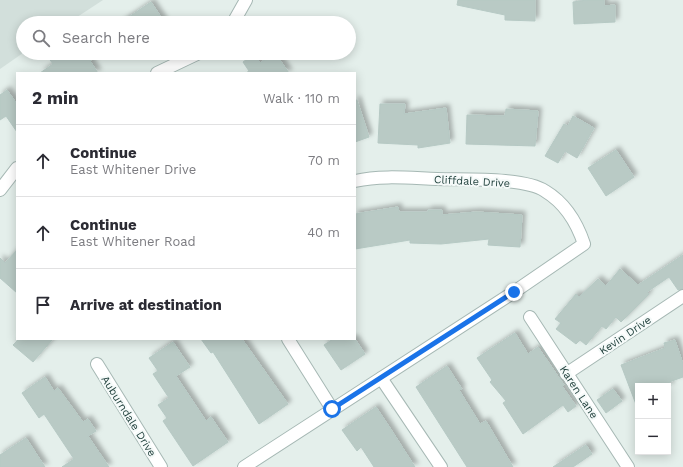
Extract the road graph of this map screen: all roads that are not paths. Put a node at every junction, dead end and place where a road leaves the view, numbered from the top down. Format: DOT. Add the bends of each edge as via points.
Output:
graph roads {
  1 [pos="246,0"];
  2 [pos="237,16"];
  3 [pos="184,60"];
  4 [pos="159,72"];
  5 [pos="16,169"];
  6 [pos="356,181"];
  7 [pos="0,190"];
  8 [pos="683,296"];
  9 [pos="530,317"];
  10 [pos="289,340"];
  11 [pos="97,364"];
  12 [pos="566,374"];
  13 [pos="381,378"];
  14 [pos="332,409"];
  15 [pos="161,467"];
  16 [pos="244,467"];
  17 [pos="440,467"];
  18 [pos="628,467"];
  1 -- 2 [label="street"];
  3 -- 4 [label="street"];
  5 -- 7 [label="street"];
  6 -- 13 [label="street, Cliffdale Drive" via="393,177 495,180 538,187 564,207 575,222 584,244"];
  8 -- 12 [label="street, Kevin Drive"];
  9 -- 12 [label="street, Karen Lane"];
  10 -- 14 [label="street"];
  11 -- 15 [label="street, Auburndale Drive"];
  12 -- 18 [label="street, Karen Lane"];
  13 -- 14 [label="street"];
  13 -- 17 [label="street"];
  14 -- 16 [label="street"];
}
